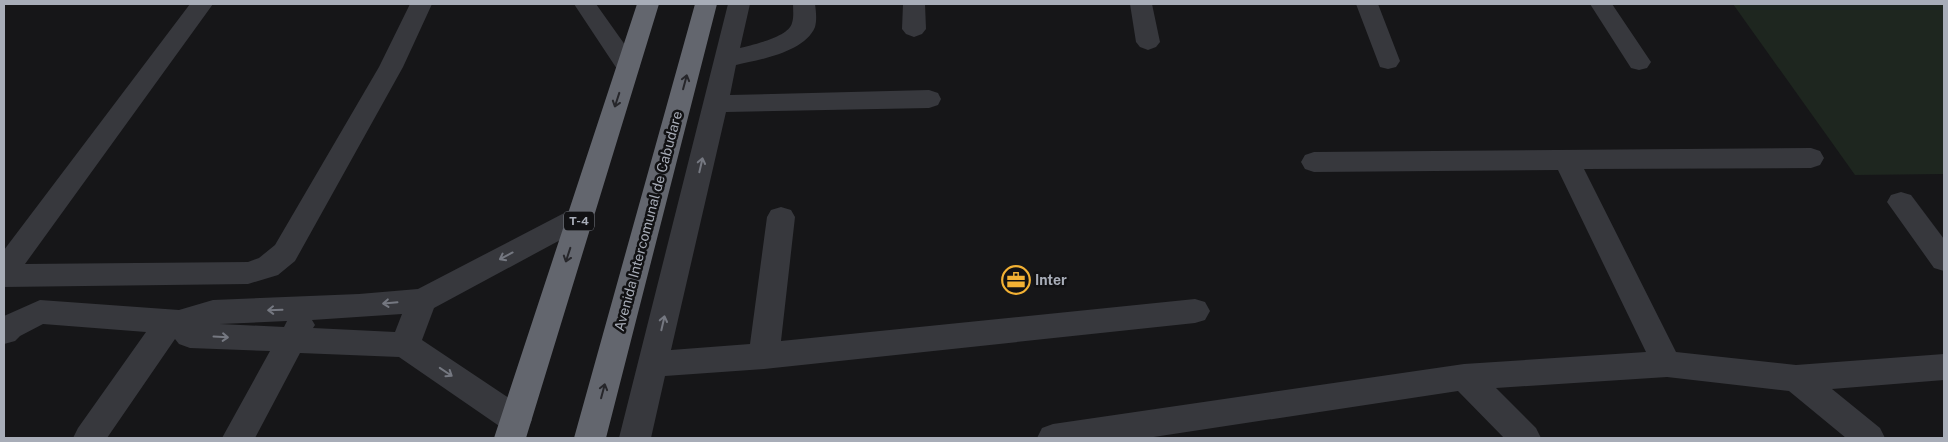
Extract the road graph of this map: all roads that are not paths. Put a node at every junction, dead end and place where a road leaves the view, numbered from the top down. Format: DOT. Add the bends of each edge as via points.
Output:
graph roads {
  1 [pos="202,4"];
  2 [pos="421,4"];
  3 [pos="585,4"];
  4 [pos="648,4"];
  5 [pos="706,4"];
  6 [pos="739,4"];
  7 [pos="804,4"];
  8 [pos="914,4"];
  9 [pos="1141,4"];
  10 [pos="1367,4"];
  11 [pos="1601,4"];
  12 [pos="914,29"];
  13 [pos="1148,42"];
  14 [pos="725,60"];
  15 [pos="1388,61"];
  16 [pos="1639,62"];
  17 [pos="628,66"];
  18 [pos="929,99"];
  19 [pos="715,104"];
  20 [pos="1811,158"];
  21 [pos="1566,160"];
  22 [pos="1314,162"];
  23 [pos="1900,202"];
  24 [pos="580,217"];
  25 [pos="781,217"];
  26 [pos="1944,260"];
  27 [pos="4,271"];
  28 [pos="4,276"];
  29 [pos="422,300"];
  30 [pos="308,308"];
  31 [pos="1195,311"];
  32 [pos="175,321"];
  33 [pos="4,332"];
  34 [pos="292,340"];
  35 [pos="405,344"];
  36 [pos="764,356"];
  37 [pos="654,364"];
  38 [pos="1667,364"];
  39 [pos="1944,366"];
  40 [pos="1464,377"];
  41 [pos="1796,378"];
  42 [pos="513,429"];
  43 [pos="89,438"];
  44 [pos="238,438"];
  45 [pos="590,438"];
  46 [pos="635,438"];
  47 [pos="1053,438"];
  48 [pos="1525,438"];
  49 [pos="1869,438"];
  1 -- 27 [label="street"];
  2 -- 28 [label="street" via="390,67 285,253 268,267 248,272"];
  3 -- 17 [label="street"];
  4 -- 17 [label="highway, T-4"];
  45 -- 5 [label="highway, Avenida Intercomunal de Cabudare, one-way"];
  6 -- 14 [label="street"];
  7 -- 14 [label="street" via="803,27 794,38"];
  8 -- 12 [label="street"];
  9 -- 13 [label="street"];
  10 -- 15 [label="street"];
  11 -- 16 [label="street"];
  14 -- 19 [label="street"];
  17 -- 24 [label="highway, T-4, one-way"];
  18 -- 19 [label="street"];
  37 -- 19 [label="street, one-way"];
  20 -- 21 [label="street"];
  21 -- 22 [label="street"];
  21 -- 38 [label="street"];
  23 -- 26 [label="street"];
  24 -- 29 [label="street, one-way"];
  24 -- 42 [label="highway, T-4, one-way"];
  25 -- 36 [label="street"];
  29 -- 30 [label="street, one-way"];
  29 -- 35 [label="street"];
  30 -- 32 [label="street, one-way" via="213,312"];
  30 -- 34 [label="street"];
  31 -- 36 [label="street"];
  32 -- 33 [label="street" via="40,312"];
  32 -- 34 [label="street, one-way" via="190,335"];
  32 -- 43 [label="street"];
  34 -- 35 [label="street"];
  34 -- 44 [label="street"];
  35 -- 42 [label="street, one-way"];
  36 -- 37 [label="street"];
  37 -- 46 [label="street"];
  38 -- 40 [label="street"];
  38 -- 41 [label="street"];
  39 -- 41 [label="street"];
  40 -- 47 [label="street"];
  40 -- 48 [label="street"];
  41 -- 49 [label="street"];
}
